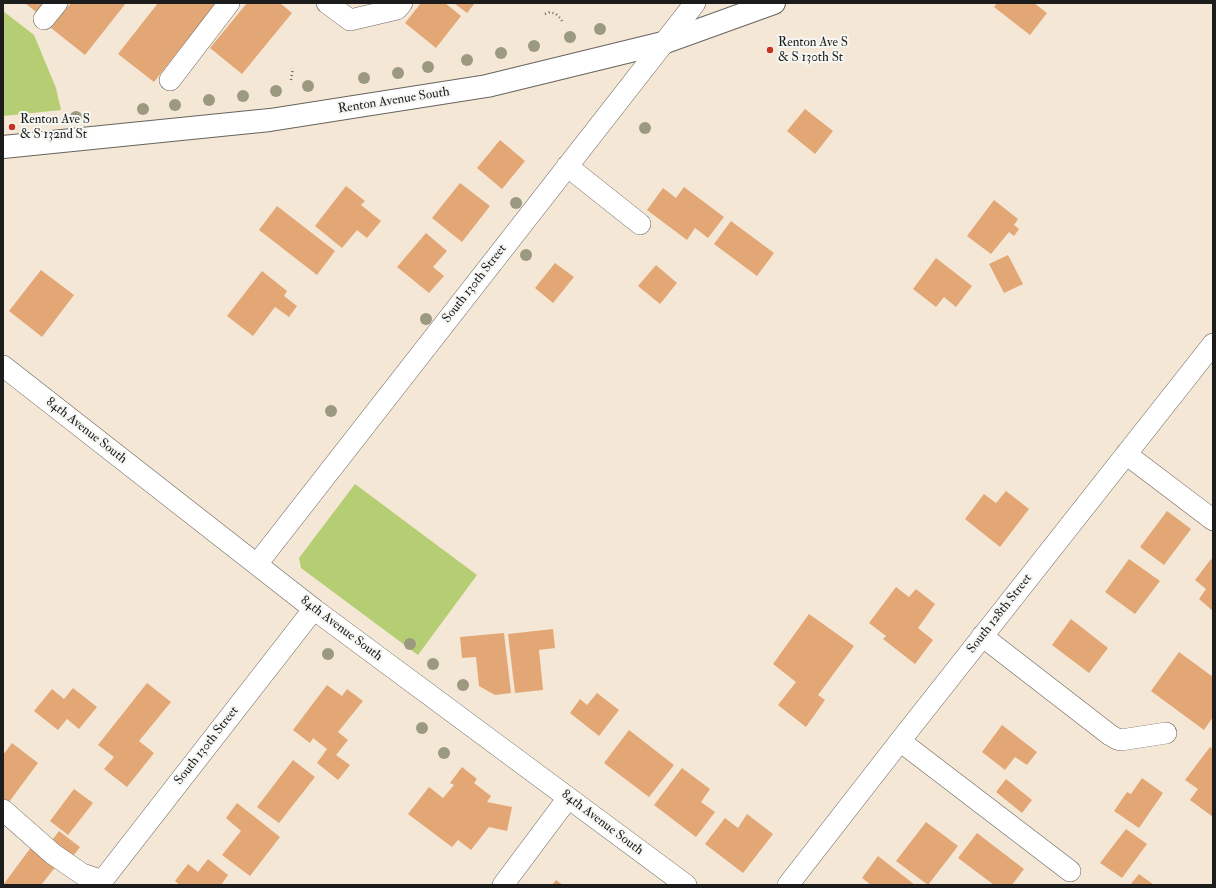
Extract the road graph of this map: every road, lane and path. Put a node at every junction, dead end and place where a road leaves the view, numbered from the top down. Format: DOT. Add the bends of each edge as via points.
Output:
graph roads {
  1 [pos="57,3"];
  2 [pos="229,3"];
  3 [pos="327,3"];
  4 [pos="402,3"];
  5 [pos="694,3"];
  6 [pos="774,3"];
  7 [pos="545,14"];
  8 [pos="44,19"];
  9 [pos="563,23"];
  10 [pos="663,43"];
  11 [pos="293,68"];
  12 [pos="170,80"];
  13 [pos="291,80"];
  14 [pos="3,147"];
  15 [pos="567,166"];
  16 [pos="640,224"];
  17 [pos="1213,344"];
  18 [pos="3,366"];
  19 [pos="1126,454"];
  20 [pos="1213,520"];
  21 [pos="257,564"];
  22 [pos="315,610"];
  23 [pos="982,636"];
  24 [pos="1166,733"];
  25 [pos="900,741"];
  26 [pos="568,798"];
  27 [pos="3,810"];
  28 [pos="1070,871"];
  29 [pos="675,882"];
  30 [pos="101,883"];
  31 [pos="503,885"];
  32 [pos="788,885"];
  1 -- 8 [label="street"];
  2 -- 12 [label="street"];
  3 -- 4 [label="street" via="350,20 397,9"];
  5 -- 10 [label="street, South 130th Street"];
  6 -- 10 [label="main road, Renton Avenue South"];
  7 -- 9 [label="path" via="556,14"];
  10 -- 14 [label="main road, Renton Avenue South" via="487,86 270,120"];
  10 -- 15 [label="street, South 130th Street"];
  11 -- 13 [label="path"];
  15 -- 16 [label="street"];
  15 -- 21 [label="street, South 130th Street"];
  17 -- 19 [label="street, South 128th Street"];
  18 -- 21 [label="street, 84th Avenue South"];
  19 -- 20 [label="street"];
  19 -- 23 [label="street, South 128th Street"];
  21 -- 22 [label="street, 84th Avenue South"];
  22 -- 26 [label="street, 84th Avenue South"];
  22 -- 30 [label="street, South 130th Street"];
  23 -- 24 [label="street" via="1117,739"];
  23 -- 25 [label="street, South 128th Street"];
  25 -- 28 [label="street"];
  25 -- 32 [label="street, South 128th Street"];
  26 -- 29 [label="street, 84th Avenue South"];
  26 -- 31 [label="street"];
  27 -- 30 [label="street" via="53,854 82,874"];
}
